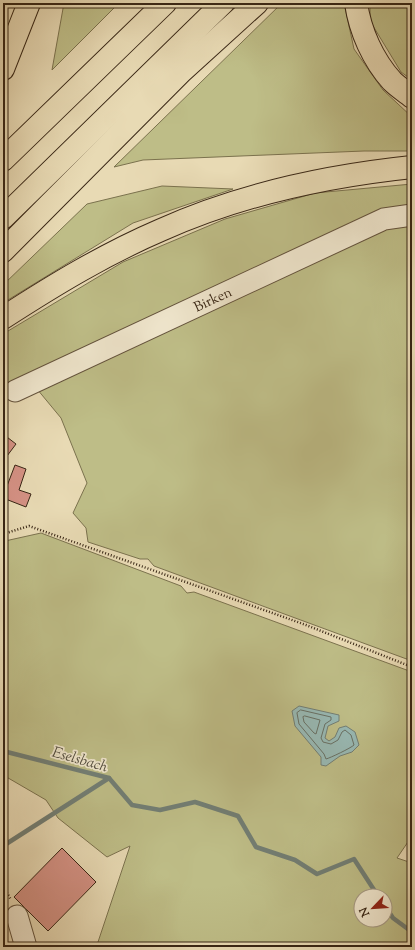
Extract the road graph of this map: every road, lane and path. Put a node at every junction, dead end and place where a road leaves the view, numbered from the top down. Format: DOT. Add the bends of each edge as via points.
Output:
graph roads {
  1 [pos="29,3"];
  2 [pos="165,3"];
  3 [pos="223,3"];
  4 [pos="257,3"];
  5 [pos="356,3"];
  6 [pos="3,69"];
  7 [pos="412,97"];
  8 [pos="3,160"];
  9 [pos="412,167"];
  10 [pos="412,215"];
  11 [pos="3,218"];
  12 [pos="3,251"];
  13 [pos="3,318"];
  14 [pos="15,390"];
  15 [pos="3,534"];
  16 [pos="412,667"];
  17 [pos="17,916"];
  18 [pos="26,947"];
  1 -- 6 [label="highway"];
  2 -- 8 [label="highway"];
  3 -- 11 [label="highway"];
  4 -- 12 [label="highway" via="182,71"];
  5 -- 7 [label="highway" via="359,22 373,54 393,81"];
  9 -- 13 [label="highway" via="317,180 211,210 162,229 114,252 64,279"];
  10 -- 14 [label="street, Birken" via="384,219"];
  15 -- 16 [label="path" via="29,526 306,625"];
  17 -- 18 [label="street"];
}
